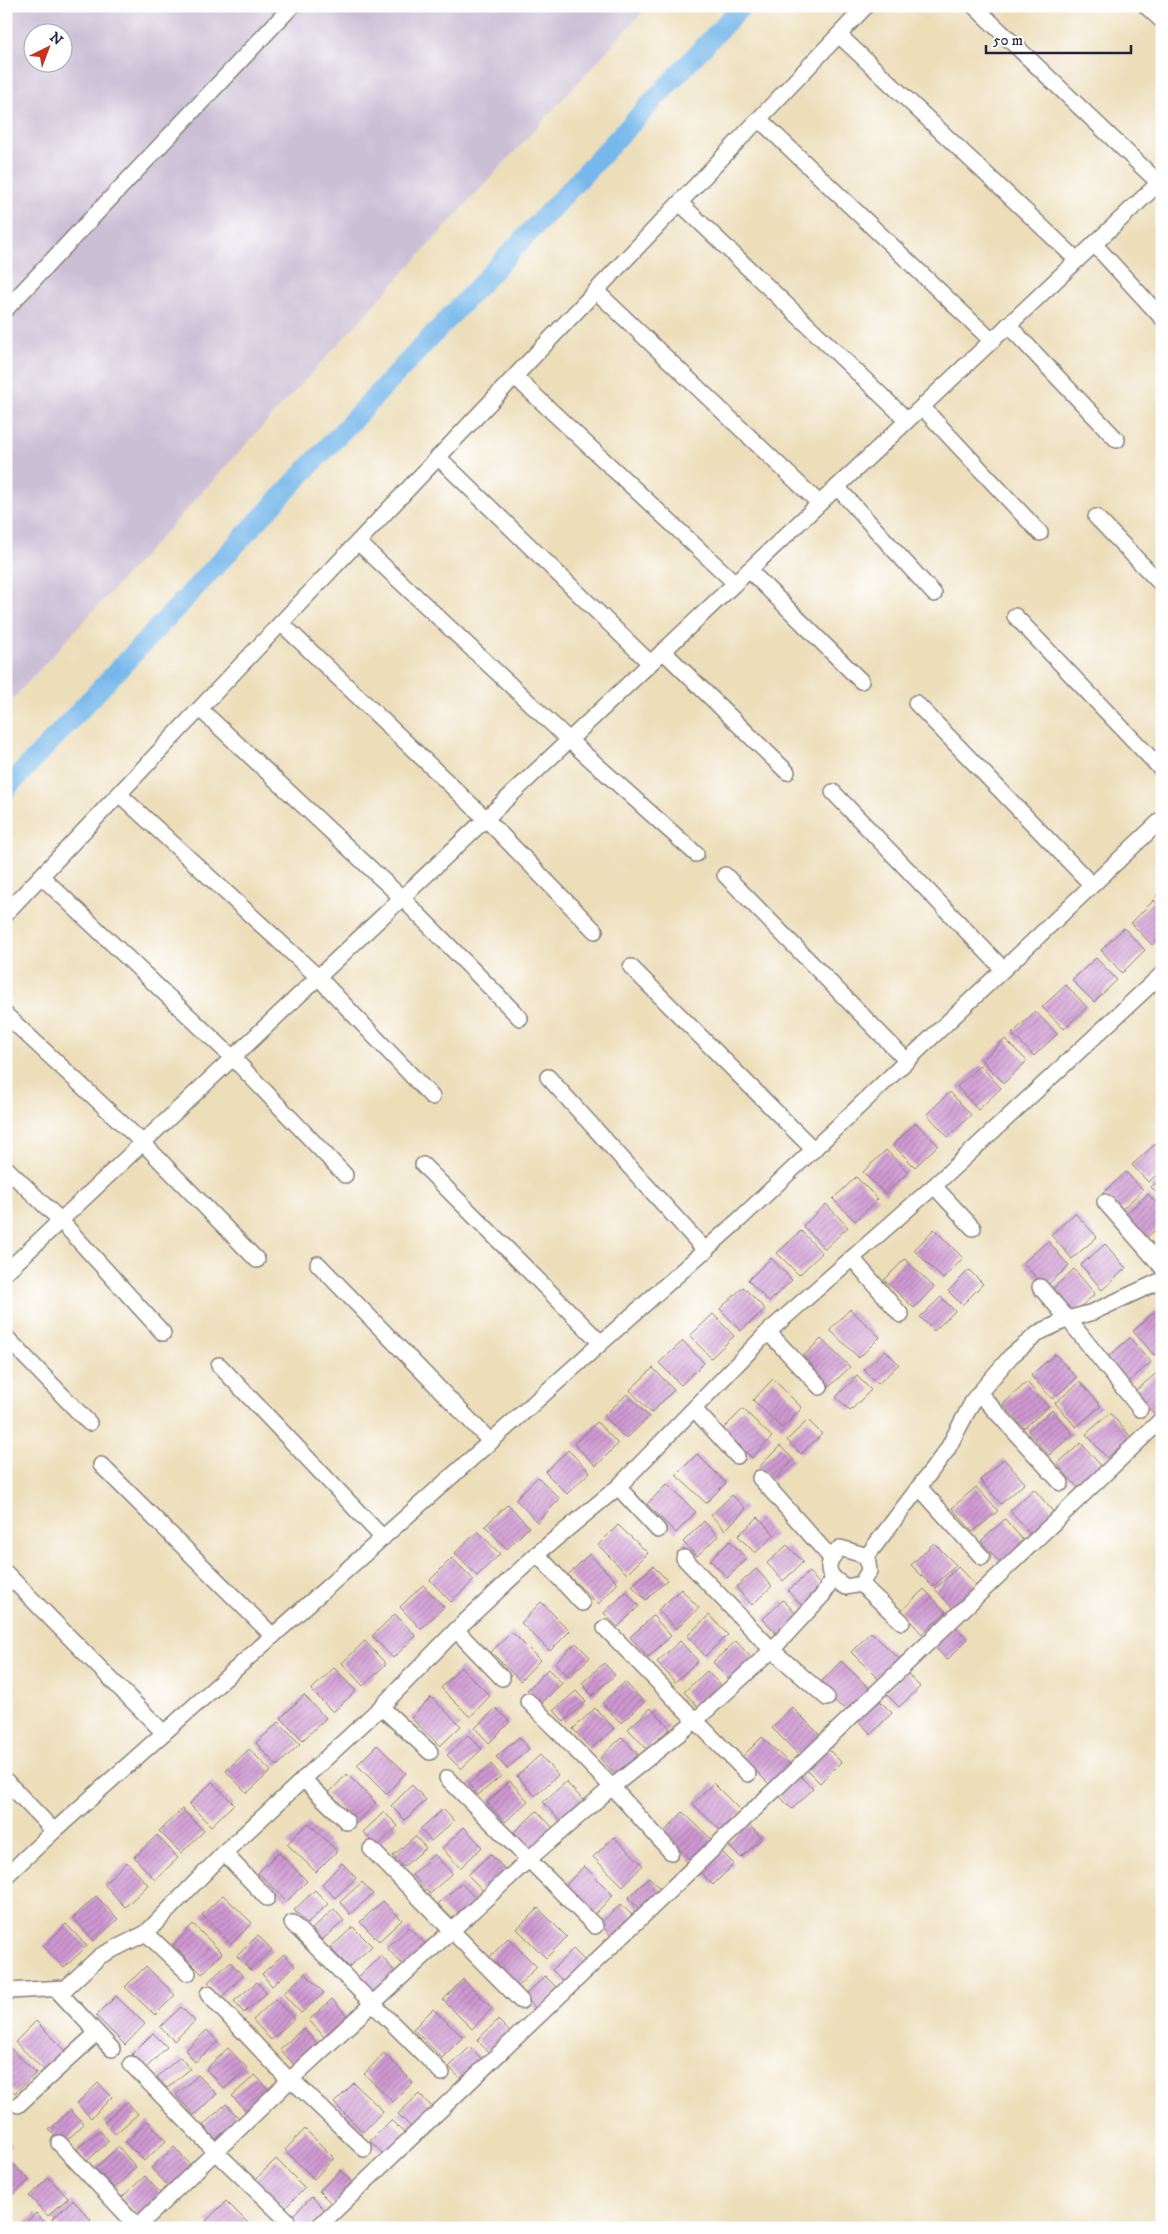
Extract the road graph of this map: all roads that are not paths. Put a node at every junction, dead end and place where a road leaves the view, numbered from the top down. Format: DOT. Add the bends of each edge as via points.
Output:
graph roads {
  1 [pos="292,6"];
  2 [pos="866,6"];
  3 [pos="974,6"];
  4 [pos="1146,6"];
  5 [pos="1162,21"];
  6 [pos="839,35"];
  7 [pos="759,119"];
  8 [pos="1160,181"];
  9 [pos="680,203"];
  10 [pos="1094,244"];
  11 [pos="1077,260"];
  12 [pos="596,290"];
  13 [pos="6,309"];
  14 [pos="1162,318"];
  15 [pos="1008,325"];
  16 [pos="992,340"];
  17 [pos="515,377"];
  18 [pos="922,407"];
  19 [pos="907,420"];
  20 [pos="1117,440"];
  21 [pos="438,457"];
  22 [pos="837,486"];
  23 [pos="819,503"];
  24 [pos="1096,517"];
  25 [pos="1040,533"];
  26 [pos="358,542"];
  27 [pos="749,570"];
  28 [pos="735,583"];
  29 [pos="1162,585"];
  30 [pos="934,594"];
  31 [pos="1015,616"];
  32 [pos="281,623"];
  33 [pos="663,651"];
  34 [pos="650,663"];
  35 [pos="861,681"];
  36 [pos="916,702"];
  37 [pos="200,709"];
  38 [pos="569,740"];
  39 [pos="1162,770"];
  40 [pos="787,772"];
  41 [pos="833,792"];
  42 [pos="119,794"];
  43 [pos="1162,818"];
  44 [pos="486,819"];
  45 [pos="696,854"];
  46 [pos="725,875"];
  47 [pos="41,876"];
  48 [pos="1092,885"];
  49 [pos="402,898"];
  50 [pos="6,913"];
  51 [pos="595,931"];
  52 [pos="631,967"];
  53 [pos="1003,969"];
  54 [pos="1162,974"];
  55 [pos="318,977"];
  56 [pos="6,1015"];
  57 [pos="520,1018"];
  58 [pos="233,1058"];
  59 [pos="908,1061"];
  60 [pos="548,1077"];
  61 [pos="432,1096"];
  62 [pos="144,1143"];
  63 [pos="814,1150"];
  64 [pos="423,1165"];
  65 [pos="6,1168"];
  66 [pos="345,1174"];
  67 [pos="934,1186"];
  68 [pos="1104,1202"];
  69 [pos="61,1221"];
  70 [pos="973,1228"];
  71 [pos="706,1250"];
  72 [pos="852,1258"];
  73 [pos="256,1260"];
  74 [pos="318,1264"];
  75 [pos="1162,1267"];
  76 [pos="6,1272"];
  77 [pos="1162,1280"];
  78 [pos="1040,1288"];
  79 [pos="901,1315"];
  80 [pos="1068,1318"];
  81 [pos="768,1332"];
  82 [pos="163,1333"];
  83 [pos="6,1338"];
  84 [pos="601,1343"];
  85 [pos="219,1365"];
  86 [pos="820,1387"];
  87 [pos="979,1393"];
  88 [pos="695,1410"];
  89 [pos="1140,1410"];
  90 [pos="1162,1419"];
  91 [pos="89,1423"];
  92 [pos="491,1442"];
  93 [pos="737,1456"];
  94 [pos="101,1465"];
  95 [pos="760,1478"];
  96 [pos="1061,1483"];
  97 [pos="618,1487"];
  98 [pos="919,1488"];
  99 [pos="658,1530"];
  100 [pos="383,1538"];
  101 [pos="537,1554"];
  102 [pos="866,1556"];
  103 [pos="982,1557"];
  104 [pos="684,1558"];
  105 [pos="831,1558"];
  106 [pos="6,1573"];
  107 [pos="833,1579"];
  108 [pos="861,1584"];
  109 [pos="582,1603"];
  110 [pos="902,1622"];
  111 [pos="605,1628"];
  112 [pos="456,1630"];
  113 [pos="273,1636"];
  114 [pos="772,1650"];
  115 [pos="502,1678"];
  116 [pos="827,1698"];
  117 [pos="528,1702"];
  118 [pos="381,1707"];
  119 [pos="695,1720"];
  120 [pos="164,1733"];
  121 [pos="430,1752"];
  122 [pos="748,1774"];
  123 [pos="447,1778"];
  124 [pos="304,1779"];
  125 [pos="6,1781"];
  126 [pos="612,1787"];
  127 [pos="347,1822"];
  128 [pos="54,1831"];
  129 [pos="371,1850"];
  130 [pos="224,1852"];
  131 [pos="671,1852"];
  132 [pos="529,1859"];
  133 [pos="6,1876"];
  134 [pos="267,1898"];
  135 [pos="292,1923"];
  136 [pos="595,1926"];
  137 [pos="450,1932"];
  138 [pos="146,1933"];
  139 [pos="188,1974"];
  140 [pos="57,1990"];
  141 [pos="6,1993"];
  142 [pos="208,1994"];
  143 [pos="520,2001"];
  144 [pos="372,2005"];
  145 [pos="97,2033"];
  146 [pos="112,2049"];
  147 [pos="131,2064"];
  148 [pos="442,2073"];
  149 [pos="290,2080"];
  150 [pos="18,2105"];
  151 [pos="59,2143"];
  152 [pos="364,2150"];
  153 [pos="216,2152"];
  154 [pos="287,2220"];
  155 [pos="138,2227"];
  156 [pos="317,2228"];
  1 -- 13 [label="street"];
  2 -- 6 [label="street"];
  3 -- 8 [label="street"];
  4 -- 5 [label="street"];
  6 -- 7 [label="street"];
  6 -- 11 [label="street"];
  7 -- 9 [label="street"];
  7 -- 16 [label="street"];
  8 -- 10 [label="street"];
  9 -- 12 [label="street"];
  9 -- 19 [label="street"];
  10 -- 11 [label="street"];
  10 -- 14 [label="street"];
  11 -- 15 [label="street"];
  12 -- 17 [label="street"];
  12 -- 23 [label="street"];
  15 -- 16 [label="street"];
  15 -- 20 [label="street"];
  16 -- 18 [label="street"];
  17 -- 21 [label="street"];
  17 -- 28 [label="street"];
  18 -- 19 [label="street"];
  18 -- 25 [label="street"];
  19 -- 22 [label="street"];
  21 -- 26 [label="street"];
  21 -- 34 [label="street"];
  22 -- 23 [label="street"];
  22 -- 30 [label="street"];
  23 -- 27 [label="street"];
  24 -- 29 [label="street"];
  26 -- 32 [label="street"];
  26 -- 38 [label="street"];
  27 -- 28 [label="street"];
  27 -- 35 [label="street"];
  28 -- 33 [label="street"];
  31 -- 39 [label="street"];
  32 -- 37 [label="street"];
  32 -- 44 [label="street"];
  33 -- 34 [label="street"];
  33 -- 40 [label="street"];
  34 -- 38 [label="street"];
  36 -- 48 [label="street"];
  37 -- 42 [label="street"];
  37 -- 49 [label="street"];
  38 -- 44 [label="street"];
  38 -- 45 [label="street"];
  41 -- 53 [label="street"];
  42 -- 47 [label="street"];
  42 -- 55 [label="street"];
  43 -- 48 [label="street"];
  44 -- 49 [label="street"];
  44 -- 51 [label="street"];
  46 -- 59 [label="street"];
  47 -- 50 [label="street"];
  47 -- 58 [label="street"];
  48 -- 53 [label="street"];
  49 -- 55 [label="street"];
  49 -- 57 [label="street"];
  52 -- 63 [label="street"];
  53 -- 59 [label="street"];
  54 -- 67 [label="street"];
  55 -- 58 [label="street"];
  55 -- 61 [label="street"];
  56 -- 62 [label="street"];
  58 -- 62 [label="street"];
  58 -- 66 [label="street"];
  59 -- 63 [label="street"];
  60 -- 71 [label="street"];
  62 -- 69 [label="street"];
  62 -- 73 [label="street"];
  63 -- 71 [label="street"];
  64 -- 84 [label="street"];
  65 -- 69 [label="street"];
  67 -- 70 [label="street"];
  67 -- 72 [label="street"];
  68 -- 75 [label="street"];
  69 -- 76 [label="street"];
  69 -- 82 [label="street"];
  71 -- 84 [label="street"];
  72 -- 79 [label="street"];
  72 -- 81 [label="street"];
  74 -- 92 [label="street"];
  77 -- 80 [label="street" via="1093,1312"];
  78 -- 80 [label="street"];
  80 -- 87 [label="street" via="1040,1332 1011,1356"];
  80 -- 89 [label="street"];
  81 -- 86 [label="street"];
  81 -- 88 [label="street"];
  83 -- 91 [label="street"];
  84 -- 92 [label="street"];
  85 -- 100 [label="street"];
  87 -- 96 [label="street"];
  87 -- 98 [label="street" via="946,1450"];
  88 -- 93 [label="street"];
  88 -- 97 [label="street"];
  90 -- 156 [label="street"];
  92 -- 100 [label="street"];
  94 -- 113 [label="street"];
  95 -- 105 [label="street"];
  97 -- 99 [label="street"];
  97 -- 101 [label="street"];
  98 -- 102 [label="street"];
  98 -- 103 [label="street"];
  100 -- 113 [label="street"];
  101 -- 109 [label="street"];
  101 -- 112 [label="street"];
  102 -- 105 [label="street" via="840,1548"];
  102 -- 108 [label="street" via="869,1571"];
  104 -- 114 [label="street"];
  105 -- 107 [label="street" via="829,1569"];
  106 -- 120 [label="street"];
  107 -- 108 [label="street" via="846,1587"];
  107 -- 114 [label="street" via="822,1596"];
  108 -- 110 [label="street"];
  111 -- 119 [label="street"];
  112 -- 115 [label="street"];
  112 -- 118 [label="street"];
  113 -- 120 [label="street"];
  114 -- 116 [label="street"];
  114 -- 119 [label="street"];
  117 -- 126 [label="street"];
  118 -- 121 [label="street"];
  118 -- 124 [label="street"];
  119 -- 122 [label="street"];
  119 -- 126 [label="street"];
  120 -- 128 [label="street"];
  123 -- 132 [label="street"];
  124 -- 127 [label="street"];
  124 -- 130 [label="street"];
  125 -- 128 [label="street"];
  126 -- 131 [label="street"];
  126 -- 132 [label="street"];
  128 -- 133 [label="street"];
  129 -- 137 [label="street"];
  130 -- 134 [label="street"];
  130 -- 138 [label="street"];
  132 -- 136 [label="street"];
  132 -- 137 [label="street"];
  135 -- 144 [label="street"];
  137 -- 143 [label="street"];
  137 -- 144 [label="street"];
  138 -- 139 [label="street"];
  138 -- 140 [label="street" via="100,1956 66,1988"];
  140 -- 141 [label="street"];
  140 -- 145 [label="street"];
  142 -- 149 [label="street"];
  144 -- 148 [label="street"];
  144 -- 149 [label="street"];
  145 -- 146 [label="street"];
  145 -- 150 [label="street"];
  147 -- 153 [label="street"];
  149 -- 152 [label="street"];
  149 -- 153 [label="street"];
  151 -- 155 [label="street"];
  153 -- 154 [label="street"];
  153 -- 155 [label="street"];
}
